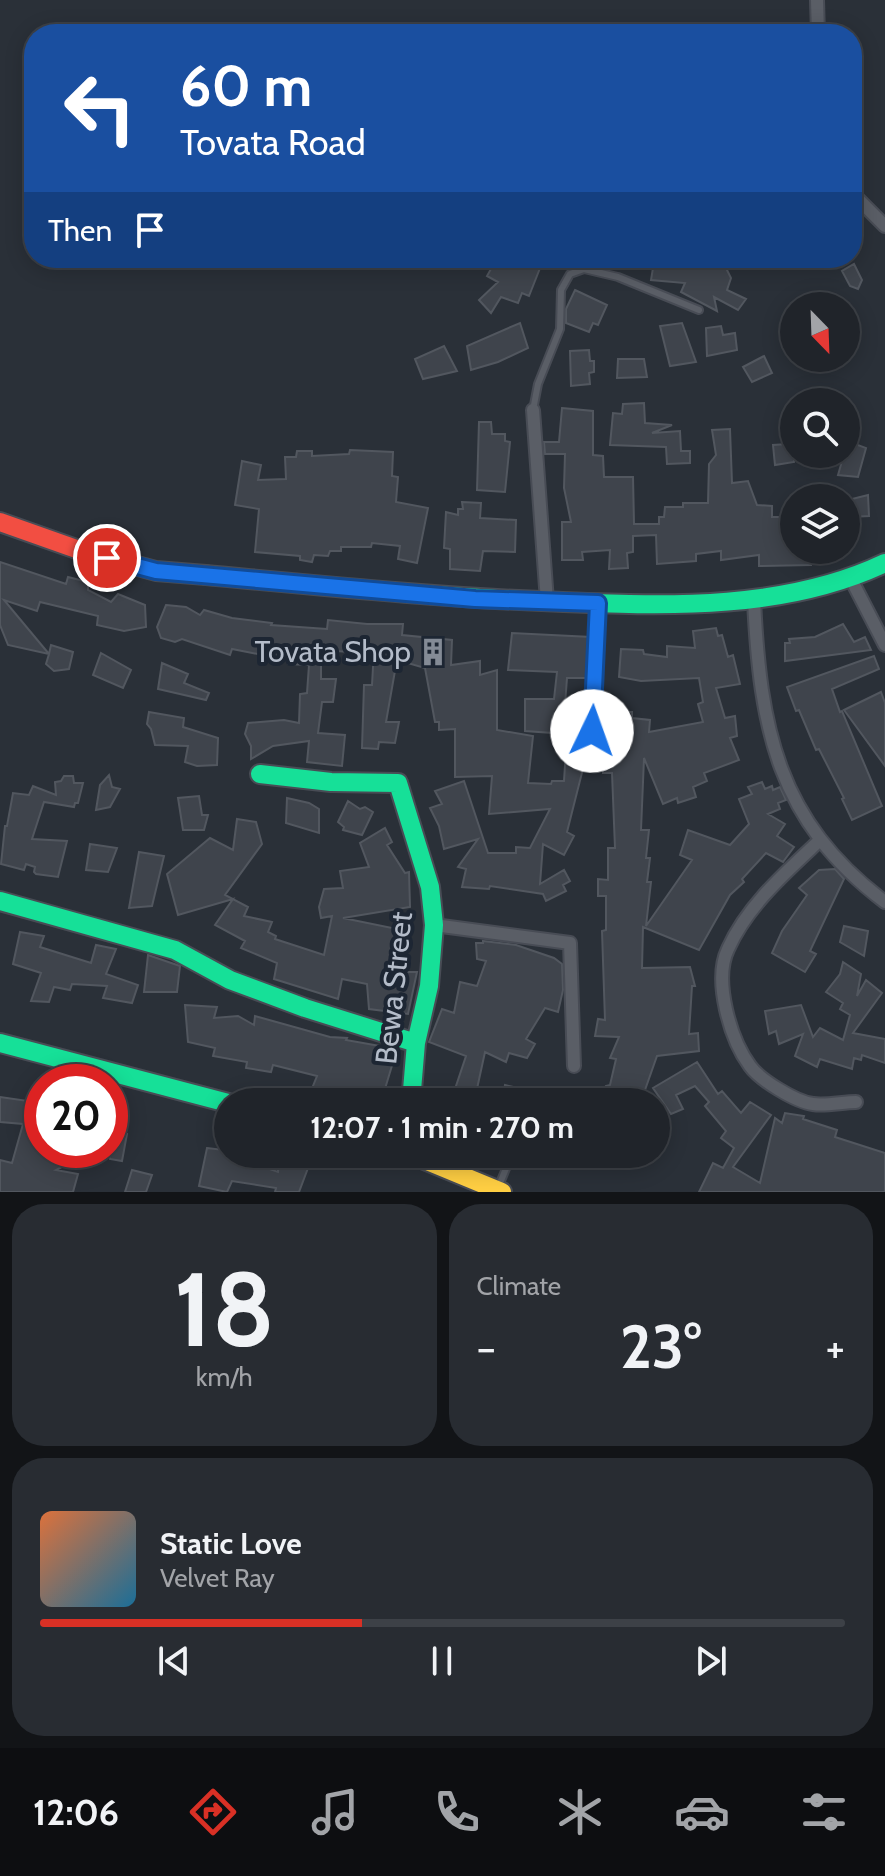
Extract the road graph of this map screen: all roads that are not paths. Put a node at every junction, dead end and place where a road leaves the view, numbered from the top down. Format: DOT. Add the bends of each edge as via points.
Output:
graph roads {
  1 [pos="817,0"];
  2 [pos="818,24"];
  3 [pos="862,203"];
  4 [pos="885,226"];
  5 [pos="699,310"];
  6 [pos="533,410"];
  7 [pos="0,522"];
  8 [pos="885,563"];
  9 [pos="851,579"];
  10 [pos="754,600"];
  11 [pos="547,601"];
  12 [pos="598,603"];
  13 [pos="885,645"];
  14 [pos="592,731"];
  15 [pos="260,774"];
  16 [pos="819,841"];
  17 [pos="0,901"];
  18 [pos="885,902"];
  19 [pos="434,925"];
  20 [pos="0,1043"];
  21 [pos="416,1043"];
  22 [pos="574,1066"];
  23 [pos="412,1088"];
  24 [pos="214,1099"];
  25 [pos="856,1102"];
  26 [pos="444,1168"];
  27 [pos="507,1168"];
  28 [pos="500,1191"];
  1 -- 2 [label="street"];
  3 -- 4 [label="street"];
  5 -- 6 [label="lane" via="618,277 584,269 570,274 561,290 560,329"];
  6 -- 11 [label="street"];
  7 -- 11 [label="street" via="156,571"];
  8 -- 9 [label="street"];
  9 -- 10 [label="street"];
  9 -- 13 [label="street"];
  10 -- 12 [label="street"];
  10 -- 16 [label="street" via="762,698 776,757"];
  11 -- 12 [label="street"];
  12 -- 14 [label="lane"];
  15 -- 19 [label="street, Bewa Street" via="398,783 430,887"];
  16 -- 18 [label="street"];
  16 -- 25 [label="street" via="749,916 727,951 721,992 751,1068 776,1088 812,1104"];
  17 -- 21 [label="street" via="175,950 230,980"];
  19 -- 21 [label="street, Bewa Street" via="429,986"];
  19 -- 22 [label="street" via="570,943"];
  20 -- 24 [label="street"];
  21 -- 23 [label="street, Bewa Street"];
  26 -- 28 [label="street"];
  27 -- 28 [label="lane"];
}
